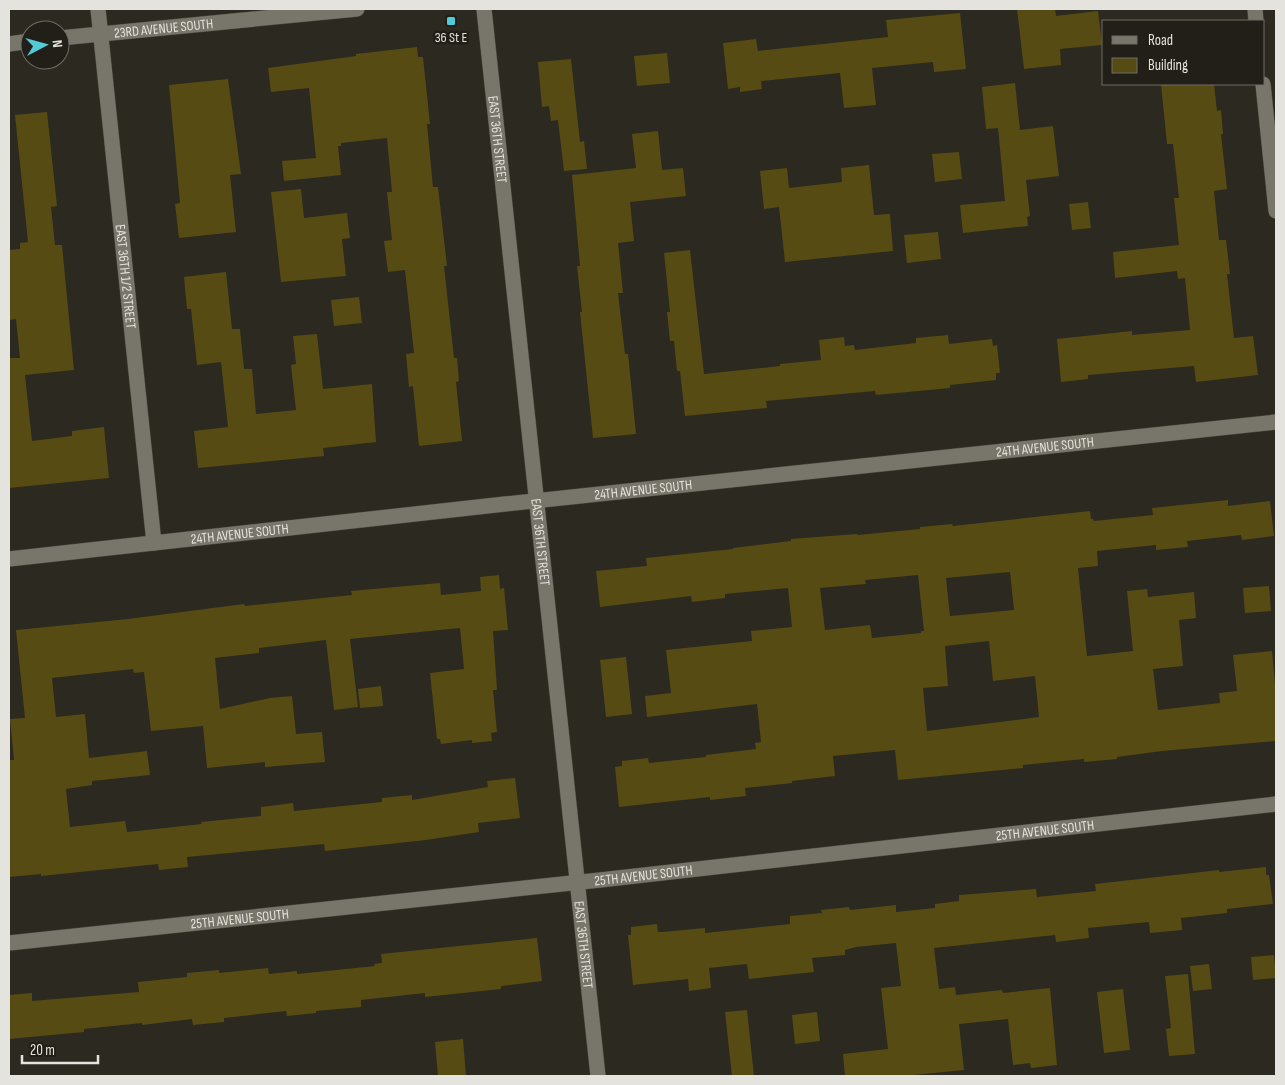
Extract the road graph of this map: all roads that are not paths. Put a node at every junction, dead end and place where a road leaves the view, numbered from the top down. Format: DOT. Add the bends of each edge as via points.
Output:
graph roads {
  1 [pos="98,9"];
  2 [pos="357,9"];
  3 [pos="484,9"];
  4 [pos="100,33"];
  5 [pos="70,37"];
  6 [pos="1263,85"];
  7 [pos="1276,211"];
  8 [pos="1276,422"];
  9 [pos="537,500"];
  10 [pos="154,543"];
  11 [pos="9,559"];
  12 [pos="1276,804"];
  13 [pos="578,882"];
  14 [pos="9,943"];
  15 [pos="598,1076"];
  1 -- 4 [label="street, EAST 36TH 1/2 STREET"];
  2 -- 4 [label="street, 23RD AVENUE SOUTH"];
  3 -- 9 [label="street, EAST 36TH STREET"];
  4 -- 5 [label="street, 23RD AVENUE SOUTH"];
  4 -- 10 [label="street, EAST 36TH 1/2 STREET"];
  6 -- 7 [label="street"];
  8 -- 9 [label="street, 24TH AVENUE SOUTH"];
  9 -- 10 [label="street, 24TH AVENUE SOUTH"];
  9 -- 13 [label="street, EAST 36TH STREET"];
  10 -- 11 [label="street, 24TH AVENUE SOUTH"];
  12 -- 13 [label="street, 25TH AVENUE SOUTH"];
  13 -- 14 [label="street, 25TH AVENUE SOUTH"];
  13 -- 15 [label="street, EAST 36TH STREET"];
}
